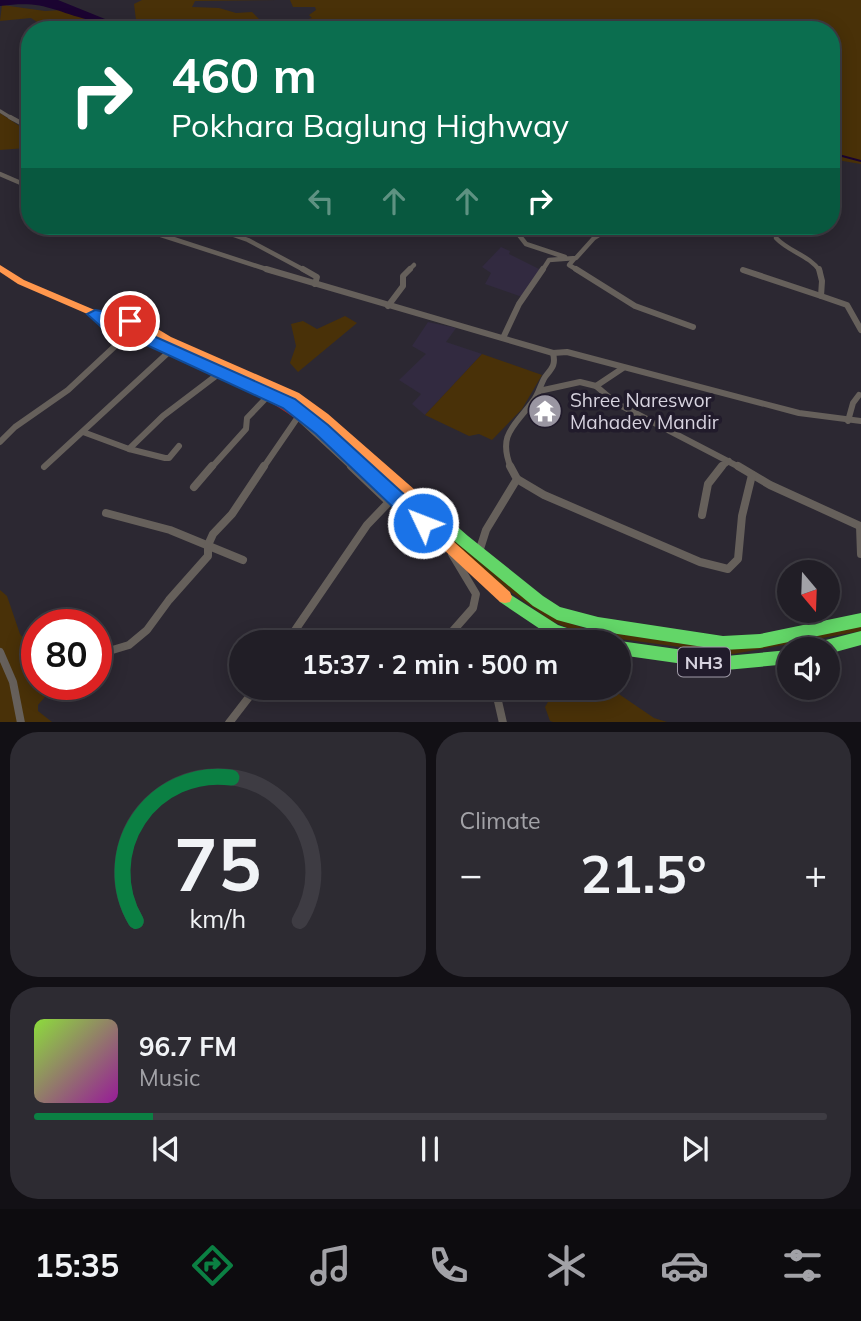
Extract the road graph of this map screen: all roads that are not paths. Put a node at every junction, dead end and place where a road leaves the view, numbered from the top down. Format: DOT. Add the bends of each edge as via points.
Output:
graph roads {
  1 [pos="0,111"];
  2 [pos="21,122"];
  3 [pos="0,174"];
  4 [pos="21,183"];
  5 [pos="161,235"];
  6 [pos="234,235"];
  7 [pos="519,235"];
  8 [pos="597,235"];
  9 [pos="776,235"];
  10 [pos="535,249"];
  11 [pos="566,257"];
  12 [pos="576,257"];
  13 [pos="549,260"];
  14 [pos="414,265"];
  15 [pos="0,268"];
  16 [pos="743,270"];
  17 [pos="314,284"];
  18 [pos="821,296"];
  19 [pos="388,306"];
  20 [pos="95,314"];
  21 [pos="693,327"];
  22 [pos="861,330"];
  23 [pos="128,334"];
  24 [pos="503,338"];
  25 [pos="171,350"];
  26 [pos="552,353"];
  27 [pos="623,368"];
  28 [pos="221,372"];
  29 [pos="596,386"];
  30 [pos="539,391"];
  31 [pos="860,393"];
  32 [pos="271,394"];
  33 [pos="296,412"];
  34 [pos="848,421"];
  35 [pos="861,421"];
  36 [pos="83,432"];
  37 [pos="0,442"];
  38 [pos="179,446"];
  39 [pos="129,449"];
  40 [pos="729,461"];
  41 [pos="44,467"];
  42 [pos="752,475"];
  43 [pos="517,479"];
  44 [pos="194,487"];
  45 [pos="106,513"];
  46 [pos="702,515"];
  47 [pos="443,542"];
  48 [pos="208,545"];
  49 [pos="479,553"];
  50 [pos="861,554"];
  51 [pos="243,560"];
  52 [pos="861,620"];
  53 [pos="295,630"];
  54 [pos="454,630"];
  55 [pos="553,630"];
  56 [pos="861,638"];
  57 [pos="840,643"];
  58 [pos="112,650"];
  59 [pos="631,650"];
  60 [pos="0,652"];
  61 [pos="777,659"];
  62 [pos="247,700"];
  63 [pos="498,700"];
  64 [pos="21,722"];
  65 [pos="230,722"];
  66 [pos="503,722"];
  1 -- 2 [label="street"];
  3 -- 4 [label="street"];
  5 -- 17 [label="street"];
  6 -- 17 [label="street" via="317,277"];
  7 -- 10 [label="street"];
  8 -- 12 [label="street"];
  9 -- 18 [label="street" via="783,248 809,257 817,265"];
  10 -- 11 [label="street"];
  10 -- 13 [label="street"];
  11 -- 12 [label="street"];
  11 -- 13 [label="street"];
  12 -- 21 [label="street" via="569,265 635,306"];
  13 -- 24 [label="street"];
  14 -- 19 [label="street"];
  15 -- 20 [label="highway"];
  16 -- 18 [label="street"];
  17 -- 19 [label="street"];
  18 -- 22 [label="street" via="848,305"];
  19 -- 24 [label="street"];
  20 -- 23 [label="highway" via="112,329"];
  20 -- 49 [label="highway" via="142,324 295,396"];
  23 -- 25 [label="highway"];
  23 -- 37 [label="street" via="68,390"];
  24 -- 26 [label="street"];
  25 -- 28 [label="highway"];
  25 -- 36 [label="street"];
  26 -- 27 [label="street" via="567,352"];
  26 -- 30 [label="street" via="556,365"];
  27 -- 29 [label="street"];
  27 -- 34 [label="street"];
  28 -- 32 [label="highway"];
  28 -- 39 [label="street"];
  29 -- 30 [label="street" via="580,382"];
  29 -- 40 [label="street" via="616,402"];
  30 -- 43 [label="street" via="513,422 506,440 505,459"];
  31 -- 34 [label="street"];
  32 -- 33 [label="highway"];
  32 -- 44 [label="street"];
  33 -- 47 [label="highway" via="322,429"];
  33 -- 48 [label="street"];
  33 -- 53 [label="street" via="388,502 367,525"];
  34 -- 35 [label="street"];
  36 -- 39 [label="street"];
  36 -- 41 [label="street"];
  38 -- 39 [label="street" via="169,458"];
  40 -- 42 [label="street"];
  40 -- 46 [label="street" via="709,479"];
  42 -- 43 [label="street" via="738,559 728,569 700,562"];
  42 -- 50 [label="street" via="860,526"];
  43 -- 49 [label="street" via="486,530"];
  45 -- 48 [label="street"];
  47 -- 54 [label="street" via="476,593 473,608"];
  47 -- 55 [label="highway" via="487,582"];
  48 -- 51 [label="street"];
  48 -- 58 [label="street" via="208,556 147,630 129,645"];
  49 -- 52 [label="highway" via="556,613 598,624 737,643"];
  56 -- 57 [label="highway"];
  59 -- 61 [label="highway, NH3" via="729,664"];
  60 -- 64 [label="street" via="13,682"];
  62 -- 65 [label="street"];
  63 -- 66 [label="street"];
}
